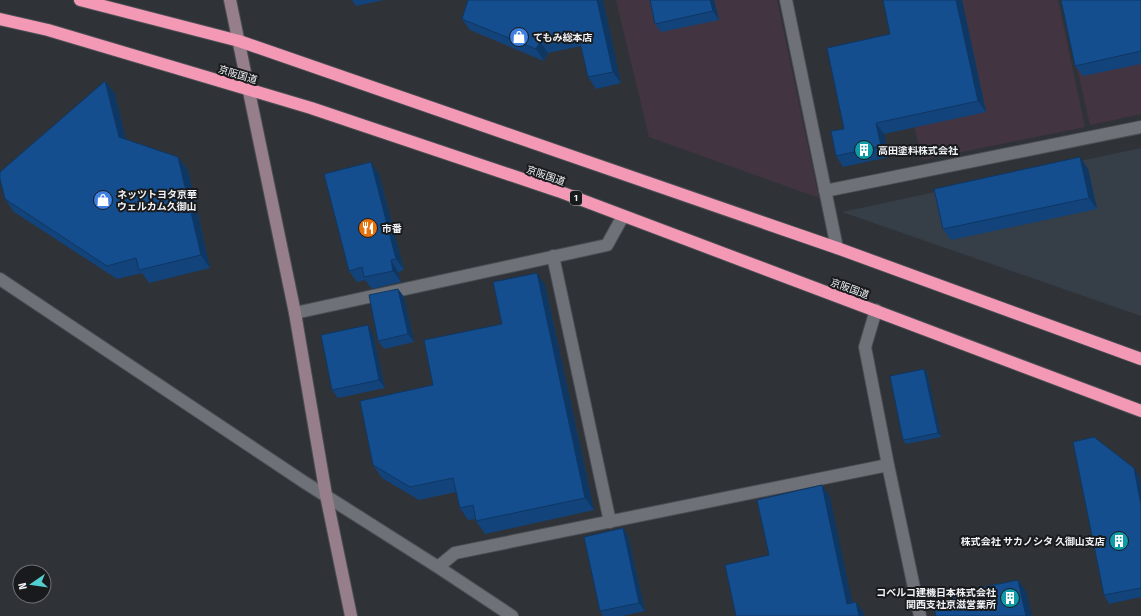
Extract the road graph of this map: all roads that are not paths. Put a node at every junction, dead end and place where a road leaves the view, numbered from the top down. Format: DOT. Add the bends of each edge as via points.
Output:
graph roads {
  1 [pos="80,0"];
  2 [pos="230,0"];
  3 [pos="786,0"];
  4 [pos="0,19"];
  5 [pos="239,41"];
  6 [pos="249,90"];
  7 [pos="1141,127"];
  8 [pos="825,191"];
  9 [pos="623,216"];
  10 [pos="837,248"];
  11 [pos="553,256"];
  12 [pos="0,279"];
  13 [pos="876,310"];
  14 [pos="295,313"];
  15 [pos="1141,359"];
  16 [pos="1141,411"];
  17 [pos="888,465"];
  18 [pos="326,495"];
  19 [pos="610,522"];
  20 [pos="438,567"];
  21 [pos="351,616"];
  22 [pos="512,616"];
  23 [pos="920,616"];
  1 -- 5 [label="highway"];
  2 -- 5 [label="street"];
  3 -- 8 [label="street"];
  4 -- 6 [label="highway, 京阪国道 / 1" via="48,30"];
  5 -- 6 [label="street"];
  5 -- 10 [label="highway"];
  6 -- 9 [label="highway, 京阪国道 / 1" via="311,108 543,186"];
  6 -- 14 [label="street"];
  7 -- 8 [label="street"];
  8 -- 10 [label="street"];
  9 -- 11 [label="street" via="607,245"];
  9 -- 13 [label="highway, 京阪国道 / 1"];
  10 -- 15 [label="highway"];
  11 -- 14 [label="street"];
  11 -- 19 [label="street"];
  12 -- 18 [label="street"];
  13 -- 16 [label="highway, 京阪国道 / 1"];
  13 -- 17 [label="street" via="865,347"];
  14 -- 18 [label="street"];
  17 -- 19 [label="street"];
  17 -- 23 [label="street"];
  18 -- 20 [label="street"];
  18 -- 21 [label="street"];
  19 -- 20 [label="street" via="455,553"];
  20 -- 22 [label="street"];
}
